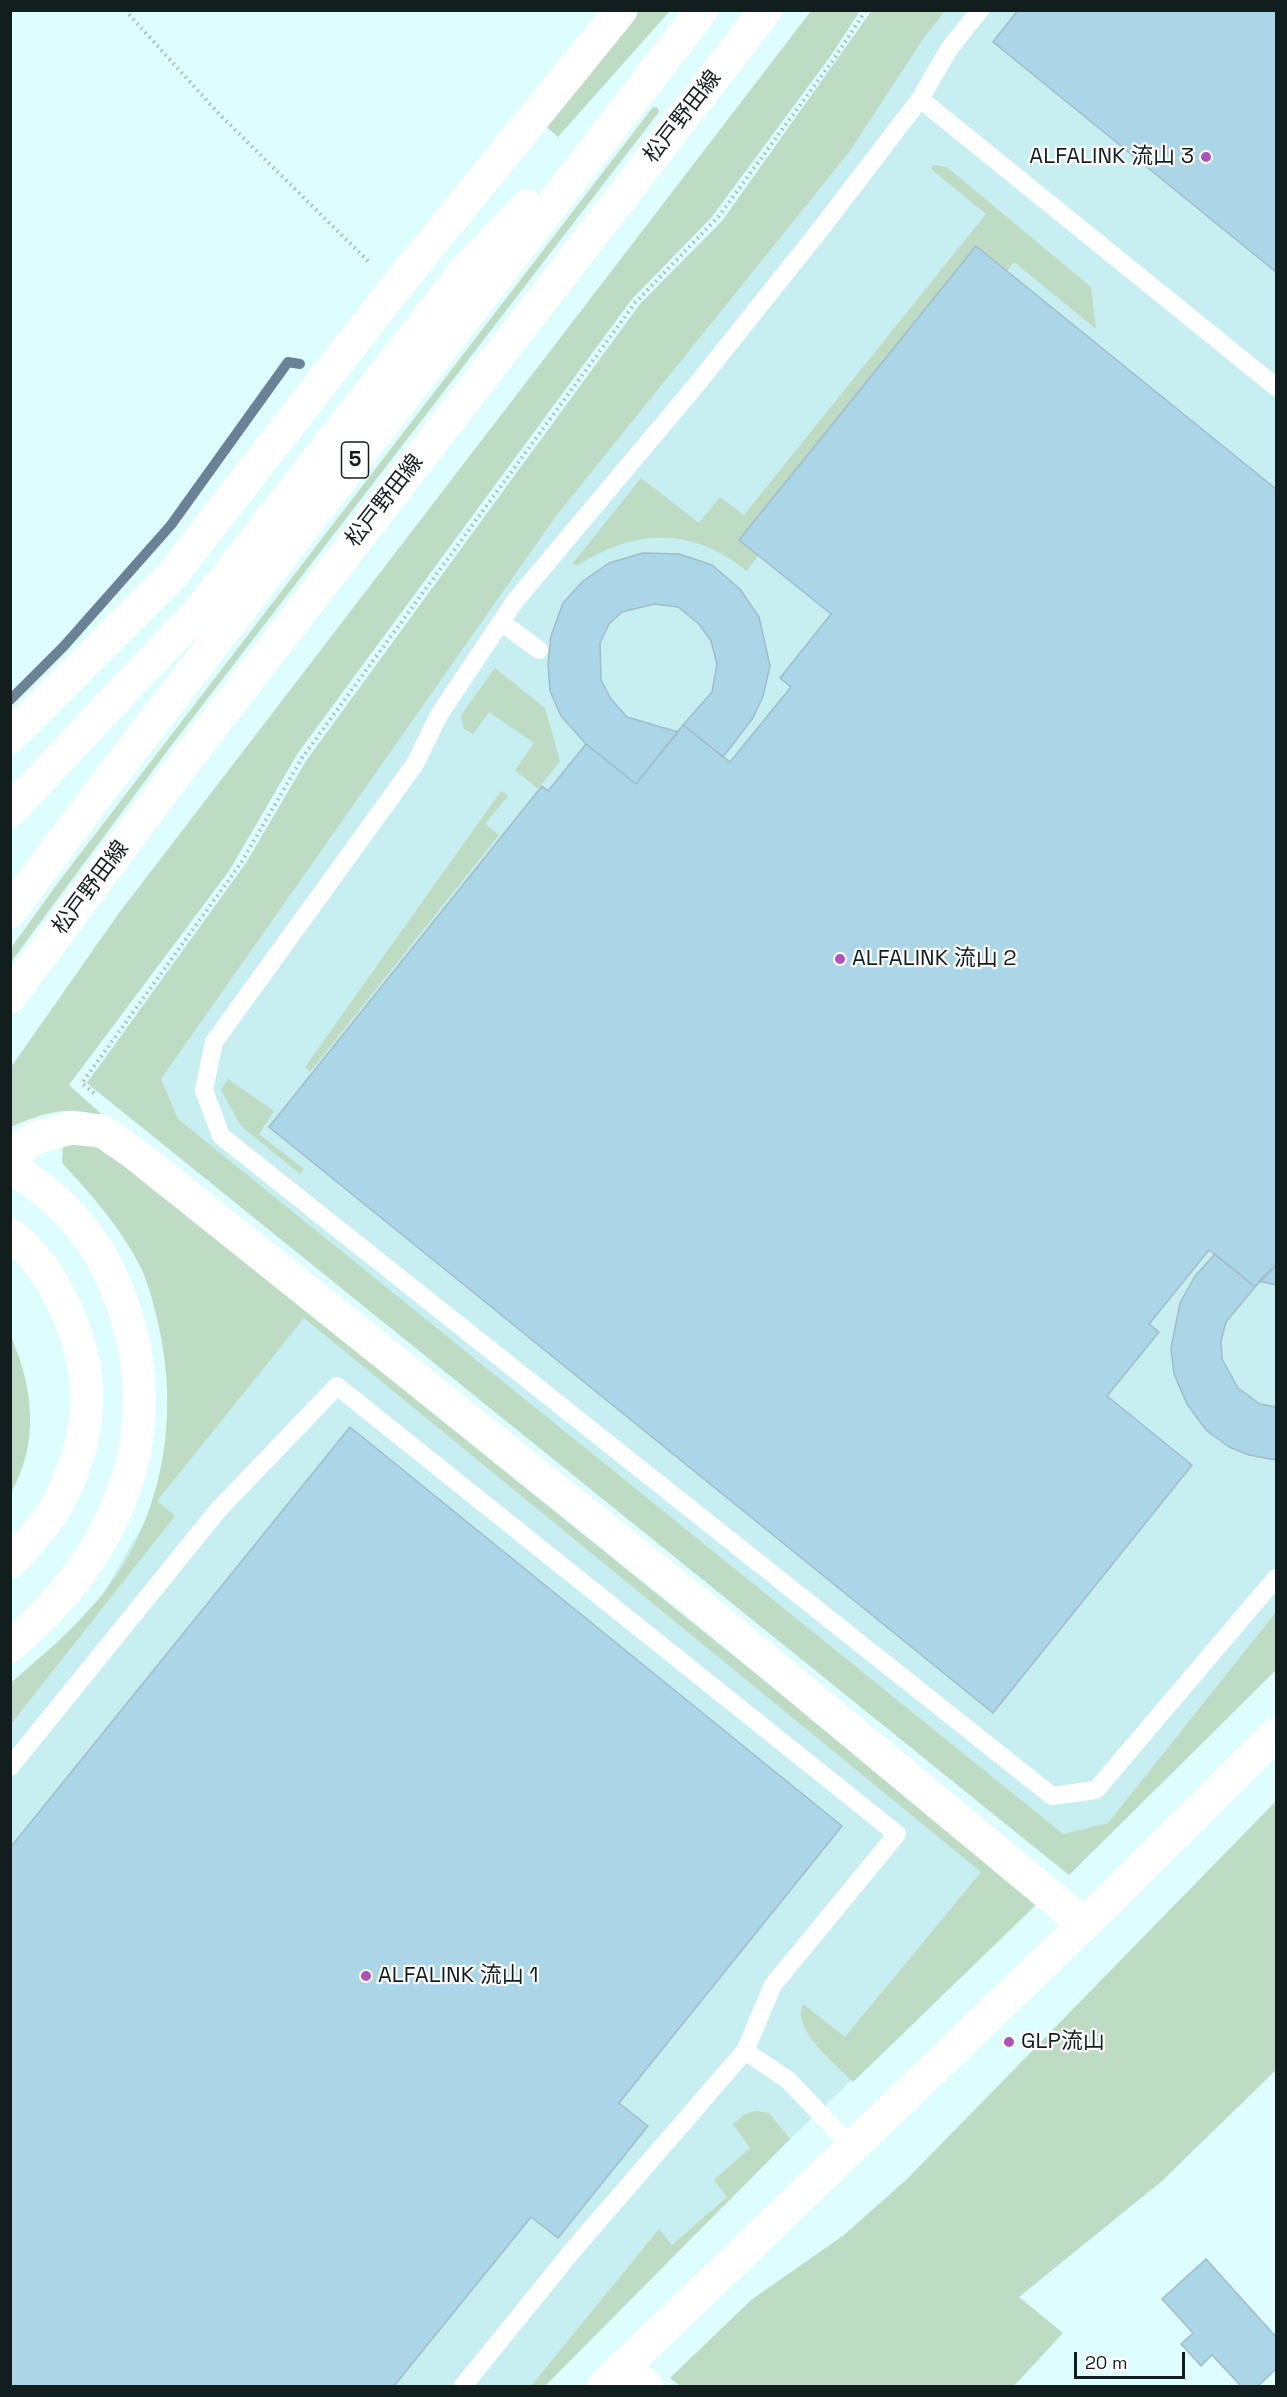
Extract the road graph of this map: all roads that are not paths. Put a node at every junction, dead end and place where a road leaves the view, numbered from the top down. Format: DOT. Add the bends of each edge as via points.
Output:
graph roads {
  1 [pos="621,10"];
  2 [pos="702,10"];
  3 [pos="766,10"];
  4 [pos="980,10"];
  5 [pos="646,81"];
  6 [pos="920,99"];
  7 [pos="1276,387"];
  8 [pos="501,622"];
  9 [pos="539,650"];
  10 [pos="10,737"];
  11 [pos="10,811"];
  12 [pos="10,912"];
  13 [pos="10,997"];
  14 [pos="11,1169"];
  15 [pos="10,1234"];
  16 [pos="10,1562"];
  17 [pos="1276,1578"];
  18 [pos="10,1646"];
  19 [pos="1276,1734"];
  20 [pos="10,1767"];
  21 [pos="1084,1924"];
  22 [pos="746,2051"];
  23 [pos="851,2146"];
  24 [pos="624,2380"];
  25 [pos="462,2386"];
  1 -- 10 [label="street" via="396,287 172,575"];
  2 -- 5 [label="street, 5"];
  3 -- 13 [label="street, 松戸野田線 / 5" via="197,745"];
  4 -- 6 [label="lane" via="949,49"];
  5 -- 11 [label="street" via="464,272 202,608"];
  5 -- 12 [label="street, 5"];
  6 -- 7 [label="lane"];
  6 -- 8 [label="lane" via="697,384"];
  8 -- 9 [label="lane"];
  8 -- 17 [label="lane" via="439,715 415,764 214,1042 204,1089 221,1136 1052,1796 1096,1790"];
  14 -- 18 [label="street" via="52,1197 75,1218 96,1246 117,1286 128,1320 140,1387 138,1442 117,1510 82,1573 34,1626"];
  14 -- 21 [label="street" via="22,1147 34,1138 71,1128 102,1131 134,1153 691,1598"];
  15 -- 16 [label="street" via="52,1281 72,1321 83,1364 86,1413 77,1454 59,1501 38,1532"];
  19 -- 21 [label="street"];
  20 -- 22 [label="lane" via="219,1509 337,1386 897,1834 773,1985"];
  21 -- 23 [label="street"];
  22 -- 23 [label="lane" via="788,2080"];
  22 -- 25 [label="lane" via="573,2250"];
  23 -- 24 [label="street"];
}
